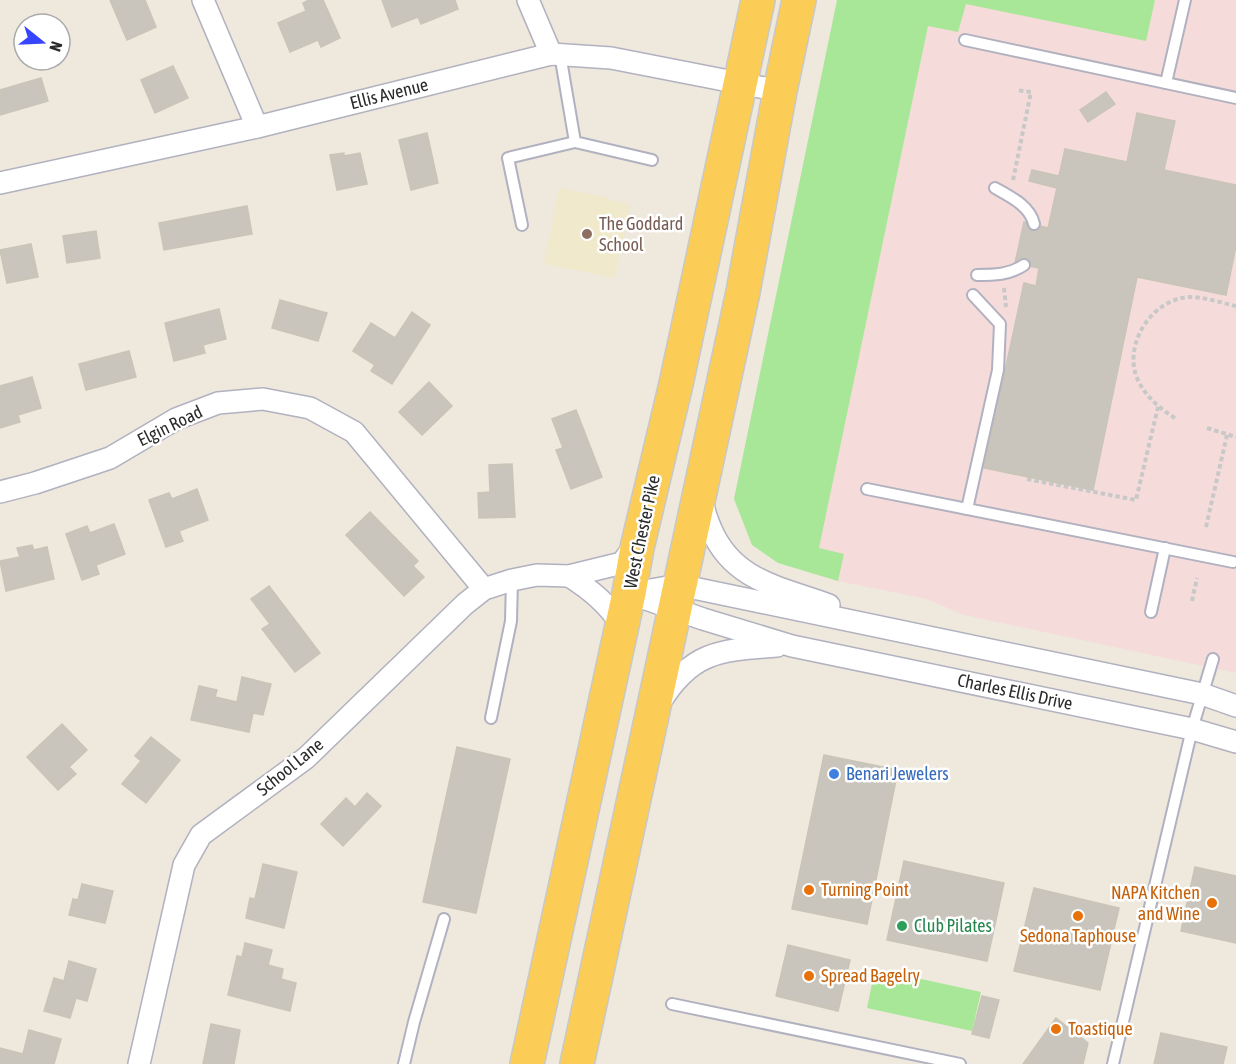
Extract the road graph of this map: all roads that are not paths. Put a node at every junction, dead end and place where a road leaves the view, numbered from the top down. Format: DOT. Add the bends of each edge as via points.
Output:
graph roads {
  1 [pos="203,0"];
  2 [pos="528,0"];
  3 [pos="758,0"];
  4 [pos="799,0"];
  5 [pos="1185,0"];
  6 [pos="965,40"];
  7 [pos="556,54"];
  8 [pos="740,83"];
  9 [pos="1166,83"];
  10 [pos="780,91"];
  11 [pos="1236,98"];
  12 [pos="257,127"];
  13 [pos="575,142"];
  14 [pos="652,160"];
  15 [pos="0,183"];
  16 [pos="995,188"];
  17 [pos="1034,224"];
  18 [pos="522,225"];
  19 [pos="1024,265"];
  20 [pos="977,275"];
  21 [pos="973,295"];
  22 [pos="704,476"];
  23 [pos="867,489"];
  24 [pos="0,492"];
  25 [pos="968,509"];
  26 [pos="639,540"];
  27 [pos="1165,548"];
  28 [pos="1233,562"];
  29 [pos="569,576"];
  30 [pos="512,580"];
  31 [pos="484,589"];
  32 [pos="629,593"];
  33 [pos="676,597"];
  34 [pos="1151,612"];
  35 [pos="622,626"];
  36 [pos="897,630"];
  37 [pos="792,645"];
  38 [pos="1213,659"];
  39 [pos="1202,694"];
  40 [pos="1236,706"];
  41 [pos="491,718"];
  42 [pos="1192,729"];
  43 [pos="1236,742"];
  44 [pos="646,745"];
  45 [pos="444,919"];
  46 [pos="672,1004"];
  47 [pos="139,1064"];
  48 [pos="404,1064"];
  49 [pos="527,1064"];
  50 [pos="577,1064"];
  51 [pos="960,1064"];
  52 [pos="1113,1064"];
  1 -- 12 [label="street"];
  2 -- 7 [label="street"];
  3 -- 8 [label="highway, West Chester Pike"];
  4 -- 10 [label="highway"];
  5 -- 9 [label="lane"];
  6 -- 9 [label="lane"];
  7 -- 8 [label="street, Ellis Avenue" via="611,58"];
  7 -- 12 [label="street, Ellis Avenue"];
  7 -- 13 [label="lane"];
  8 -- 10 [label="street, Ellis Avenue"];
  8 -- 26 [label="highway, West Chester Pike"];
  9 -- 11 [label="lane"];
  10 -- 22 [label="highway"];
  12 -- 15 [label="street, Ellis Avenue"];
  13 -- 14 [label="lane"];
  13 -- 18 [label="lane" via="508,158"];
  16 -- 17 [label="lane" via="1014,198 1032,216"];
  19 -- 20 [label="lane" via="1015,272"];
  21 -- 25 [label="lane" via="1000,324 998,370"];
  22 -- 33 [label="highway"];
  22 -- 36 [label="street, Charles Ellis Drive" via="702,504 721,548 736,566 756,578"];
  23 -- 25 [label="lane"];
  24 -- 31 [label="street, Elgin Road" via="110,458 176,419 218,403 263,399 301,406 354,432"];
  25 -- 27 [label="lane"];
  26 -- 29 [label="street, School Lane" via="622,563"];
  26 -- 32 [label="highway, West Chester Pike"];
  27 -- 28 [label="lane"];
  27 -- 34 [label="lane"];
  29 -- 30 [label="street, School Lane" via="537,575"];
  29 -- 35 [label="street" via="591,590"];
  30 -- 31 [label="street, School Lane"];
  30 -- 41 [label="lane" via="511,621"];
  31 -- 47 [label="street, School Lane" via="306,758 201,835 184,865"];
  32 -- 33 [label="street, Charles Ellis Drive"];
  32 -- 35 [label="highway, West Chester Pike"];
  33 -- 36 [label="street, Charles Ellis Drive"];
  33 -- 37 [label="street, Charles Ellis Drive"];
  33 -- 44 [label="highway"];
  35 -- 49 [label="highway, West Chester Pike"];
  36 -- 39 [label="street, Charles Ellis Drive"];
  37 -- 42 [label="street, Charles Ellis Drive"];
  37 -- 44 [label="street, Charles Ellis Drive" via="722,651 694,664 660,704"];
  38 -- 39 [label="lane"];
  39 -- 40 [label="street, Charles Ellis Drive"];
  39 -- 42 [label="lane"];
  42 -- 43 [label="street, Charles Ellis Drive"];
  42 -- 52 [label="lane"];
  44 -- 50 [label="highway"];
  45 -- 48 [label="lane"];
  46 -- 51 [label="lane"];
}
